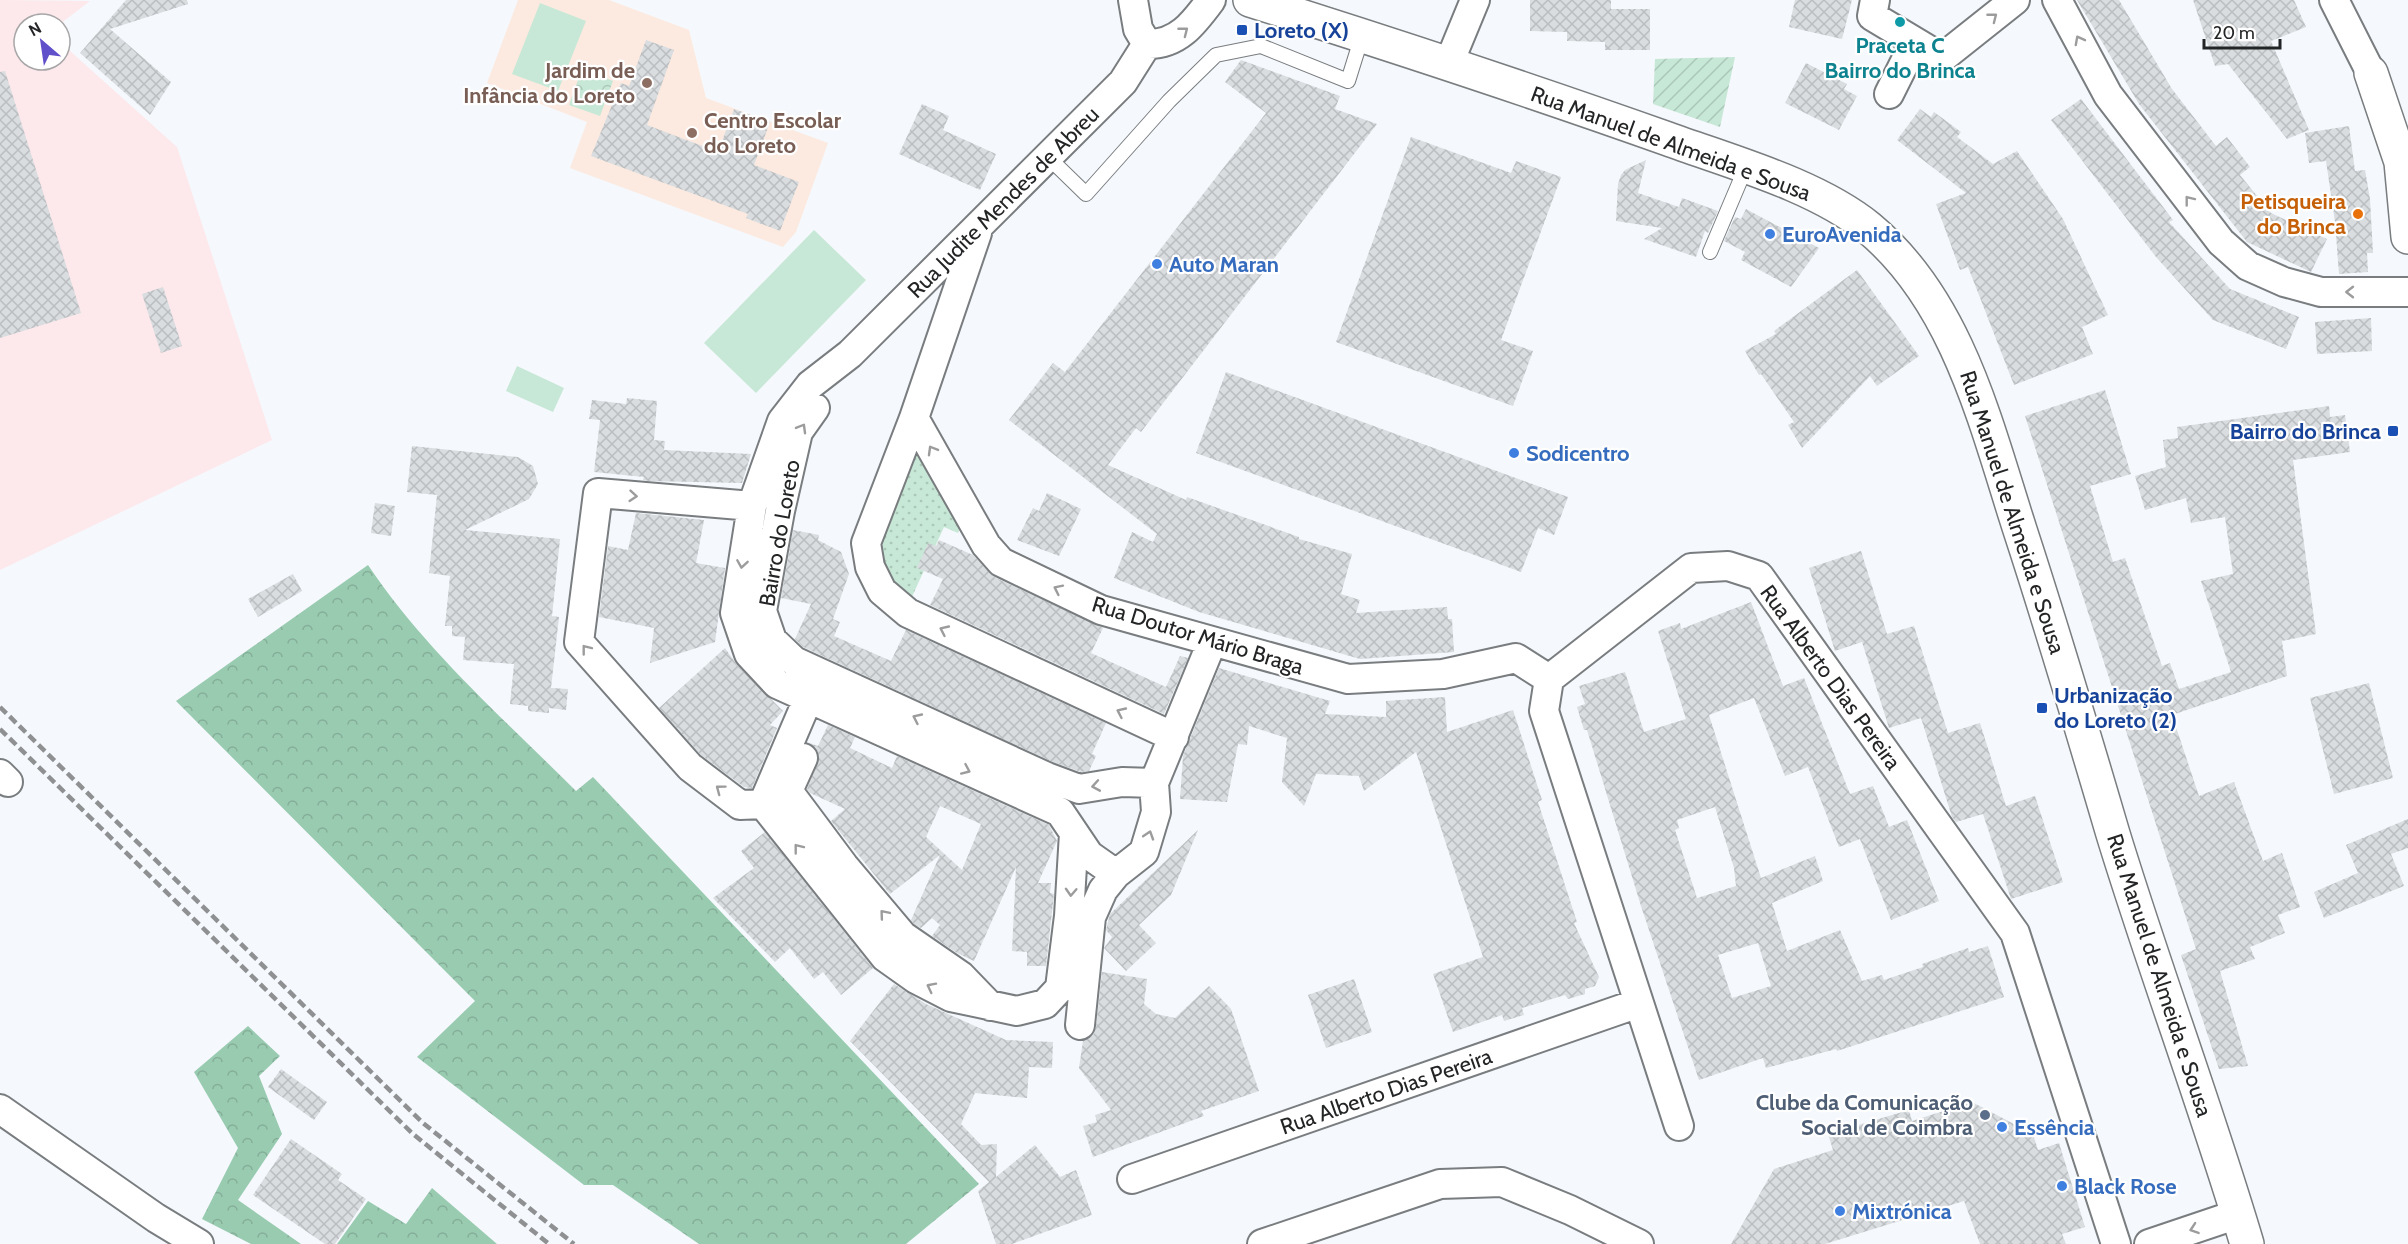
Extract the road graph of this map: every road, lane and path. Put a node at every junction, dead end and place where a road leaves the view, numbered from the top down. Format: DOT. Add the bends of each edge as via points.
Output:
graph roads {
  1 [pos="1133,0"];
  2 [pos="1211,0"];
  3 [pos="1250,0"];
  4 [pos="1475,0"];
  5 [pos="1875,0"];
  6 [pos="2015,0"];
  7 [pos="2057,0"];
  8 [pos="2334,0"];
  9 [pos="1362,35"];
  10 [pos="1915,42"];
  11 [pos="1147,44"];
  12 [pos="1449,63"];
  13 [pos="2371,72"];
  14 [pos="1889,94"];
  15 [pos="1048,157"];
  16 [pos="1746,167"];
  17 [pos="979,227"];
  18 [pos="2408,237"];
  19 [pos="1710,252"];
  20 [pos="2408,292"];
  21 [pos="850,354"];
  22 [pos="914,418"];
  23 [pos="752,506"];
  24 [pos="1212,642"];
  25 [pos="1549,679"];
  26 [pos="817,703"];
  27 [pos="1174,737"];
  28 [pos="1154,783"];
  29 [pos="763,804"];
  30 [pos="1074,833"];
  31 [pos="1116,874"];
  32 [pos="1639,1003"];
  33 [pos="990,1006"];
  34 [pos="1080,1025"];
  35 [pos="0,1109"];
  36 [pos="1679,1126"];
  37 [pos="1132,1179"];
  38 [pos="2243,1229"];
  39 [pos="199,1244"];
  40 [pos="1262,1244"];
  41 [pos="1639,1244"];
  42 [pos="2116,1244"];
  43 [pos="2149,1244"];
  1 -- 11 [label="street" via="1138,29"];
  11 -- 2 [label="street, one-way" via="1174,39 1191,27"];
  3 -- 9 [label="main road, Rua Manuel de Almeida e Sousa"];
  4 -- 12 [label="street"];
  5 -- 10 [label="street" via="1872,16"];
  10 -- 6 [label="street, one-way" via="1942,58"];
  20 -- 7 [label="street, one-way" via="2321,292 2248,266 2222,242 2108,95"];
  8 -- 13 [label="street"];
  9 -- 12 [label="main road, Rua Manuel de Almeida e Sousa"];
  9 -- 15 [label="lane" via="1348,81 1261,46 1216,55 1086,194"];
  10 -- 14 [label="street"];
  11 -- 15 [label="street, Rua Judite Mendes de Abreu" via="1123,82"];
  12 -- 16 [label="main road, Rua Manuel de Almeida e Sousa"];
  13 -- 18 [label="main road" via="2401,162"];
  15 -- 17 [label="street, Rua Judite Mendes de Abreu"];
  16 -- 19 [label="lane"];
  16 -- 38 [label="main road, Rua Manuel de Almeida e Sousa" via="1780,179 1866,226 1907,267 1938,312 1971,377 2064,665 2114,836"];
  17 -- 21 [label="street, Rua Judite Mendes de Abreu"];
  17 -- 22 [label="street"];
  21 -- 23 [label="street, Bairro do Loreto" via="810,385 782,421"];
  28 -- 21 [label="street, Bairro do Loreto, one-way" via="1122,782 1078,789 794,661 772,640 762,611 798,432"];
  24 -- 22 [label="street, Rua Doutor Mário Braga, one-way" via="1101,610 1001,562 986,544"];
  27 -- 22 [label="street, one-way" via="908,613 882,591 870,567 866,543"];
  23 -- 26 [label="street, Bairro do Loreto, one-way" via="735,613 749,654 777,684"];
  29 -- 23 [label="street, Bairro do Loreto, one-way" via="740,805 690,767 579,642 598,493"];
  24 -- 25 [label="street, Rua Doutor Mário Braga" via="1348,679 1443,674 1516,658"];
  24 -- 27 [label="street"];
  25 -- 32 [label="street" via="1544,711"];
  25 -- 42 [label="street, Rua Alberto Dias Pereira" via="1691,568 1728,566 1759,576 2015,933"];
  26 -- 29 [label="street"];
  26 -- 30 [label="street, Bairro do Loreto, one-way" via="1060,812"];
  33 -- 26 [label="street, one-way" via="961,975 903,936 788,791"];
  27 -- 28 [label="street"];
  31 -- 28 [label="street, one-way" via="1144,852 1156,812"];
  33 -- 29 [label="street, one-way" via="951,997 885,957"];
  30 -- 31 [label="street, Bairro do Loreto" via="1089,855"];
  30 -- 33 [label="street, one-way" via="1060,988 1045,1004 1017,1011"];
  31 -- 34 [label="street" via="1103,890 1091,917"];
  32 -- 36 [label="street"];
  32 -- 37 [label="street, Rua Alberto Dias Pereira"];
  35 -- 39 [label="street"];
  38 -- 43 [label="street, one-way"];
  40 -- 41 [label="street" via="1440,1184 1502,1182"];
}
